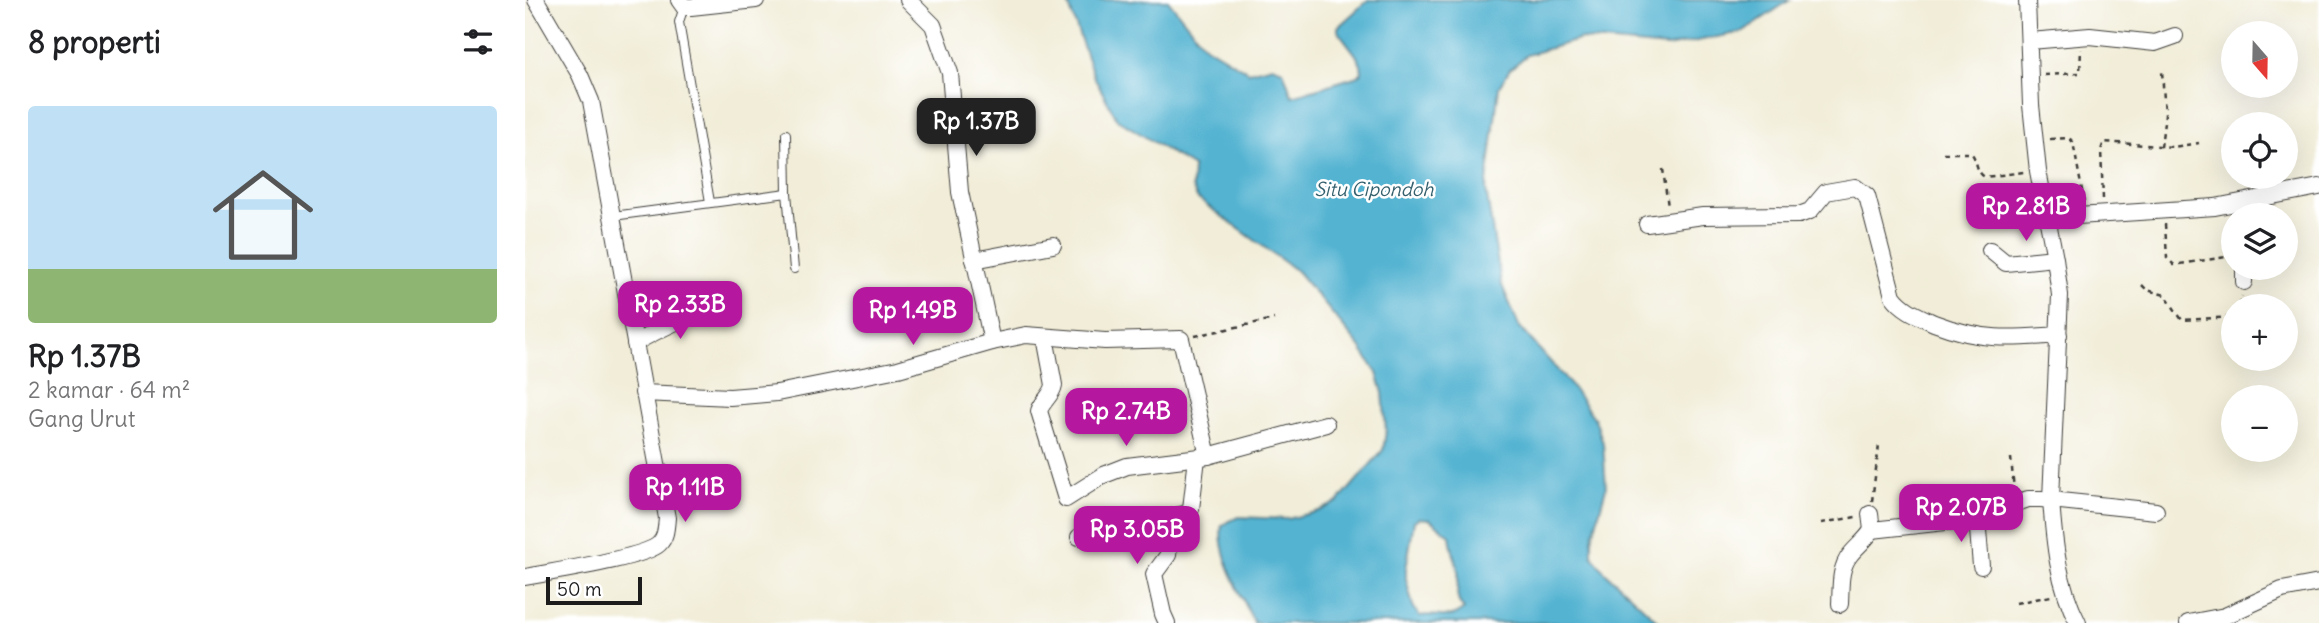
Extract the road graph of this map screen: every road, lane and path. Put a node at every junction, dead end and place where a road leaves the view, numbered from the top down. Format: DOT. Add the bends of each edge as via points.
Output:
graph roads {
  1 [pos="536,0"];
  2 [pos="757,0"];
  3 [pos="908,0"];
  4 [pos="2027,0"];
  5 [pos="682,3"];
  6 [pos="2175,36"];
  7 [pos="2081,37"];
  8 [pos="2030,41"];
  9 [pos="2162,71"];
  10 [pos="2030,75"];
  11 [pos="786,134"];
  12 [pos="2035,139"];
  13 [pos="2199,144"];
  14 [pos="2161,147"];
  15 [pos="1943,153"];
  16 [pos="1663,169"];
  17 [pos="2038,171"];
  18 [pos="2319,187"];
  19 [pos="2041,188"];
  20 [pos="787,193"];
  21 [pos="1967,196"];
  22 [pos="710,202"];
  23 [pos="2264,203"];
  24 [pos="2221,209"];
  25 [pos="2164,210"];
  26 [pos="2103,213"];
  27 [pos="2086,214"];
  28 [pos="613,216"];
  29 [pos="2047,218"];
  30 [pos="1670,221"];
  31 [pos="1647,224"];
  32 [pos="1053,245"];
  33 [pos="1990,250"];
  34 [pos="2056,258"];
  35 [pos="2221,258"];
  36 [pos="974,260"];
  37 [pos="794,269"];
  38 [pos="2142,285"];
  39 [pos="708,307"];
  40 [pos="2221,318"];
  41 [pos="1274,319"];
  42 [pos="2059,335"];
  43 [pos="1045,337"];
  44 [pos="1181,339"];
  45 [pos="992,342"];
  46 [pos="635,343"];
  47 [pos="643,393"];
  48 [pos="1326,424"];
  49 [pos="1879,445"];
  50 [pos="1202,457"];
  51 [pos="2011,458"];
  52 [pos="2051,499"];
  53 [pos="2017,503"];
  54 [pos="2156,511"];
  55 [pos="1182,515"];
  56 [pos="1977,518"];
  57 [pos="1871,522"];
  58 [pos="1821,523"];
  59 [pos="1079,537"];
  60 [pos="1981,566"];
  61 [pos="525,577"];
  62 [pos="2319,583"];
  63 [pos="2064,594"];
  64 [pos="2016,603"];
  65 [pos="1840,604"];
  66 [pos="1167,623"];
  67 [pos="2078,623"];
  68 [pos="2188,623"];
  1 -- 28 [label="street" via="587,88"];
  2 -- 5 [label="street"];
  3 -- 36 [label="street" via="933,25 950,73 960,192"];
  4 -- 8 [label="street"];
  5 -- 22 [label="lane" via="679,22"];
  6 -- 7 [label="street" via="2155,43"];
  7 -- 8 [label="street"];
  7 -- 10 [label="path" via="2080,73"];
  8 -- 10 [label="street"];
  9 -- 14 [label="path" via="2165,114"];
  10 -- 12 [label="street"];
  11 -- 20 [label="lane"];
  12 -- 17 [label="street"];
  12 -- 27 [label="path" via="2069,138 2073,142"];
  13 -- 14 [label="path"];
  14 -- 26 [label="path" via="2104,142"];
  15 -- 17 [label="path" via="1972,153 1985,177"];
  16 -- 30 [label="path"];
  17 -- 19 [label="street"];
  18 -- 23 [label="street"];
  19 -- 21 [label="path"];
  19 -- 29 [label="street"];
  20 -- 22 [label="lane"];
  20 -- 37 [label="lane"];
  22 -- 28 [label="lane"];
  24 -- 25 [label="street"];
  25 -- 26 [label="street"];
  25 -- 35 [label="path" via="2169,263"];
  26 -- 27 [label="street"];
  27 -- 29 [label="street"];
  28 -- 46 [label="street"];
  29 -- 34 [label="street"];
  30 -- 31 [label="street"];
  30 -- 42 [label="street" via="1800,215 1810,211 1826,192 1855,187 1869,200 1898,303 1918,316 1970,335 2013,339"];
  32 -- 36 [label="street"];
  33 -- 34 [label="street" via="2006,263"];
  34 -- 42 [label="street"];
  36 -- 45 [label="street"];
  38 -- 40 [label="path" via="2165,295 2182,320"];
  39 -- 46 [label="street"];
  41 -- 44 [label="path"];
  42 -- 52 [label="street"];
  43 -- 44 [label="street"];
  43 -- 45 [label="street" via="1026,335"];
  43 -- 50 [label="street" via="1054,385 1039,411 1066,499 1127,466"];
  44 -- 50 [label="street"];
  45 -- 47 [label="street" via="917,365 777,393 730,397"];
  46 -- 47 [label="street"];
  47 -- 61 [label="street" via="667,518 661,542 642,554"];
  48 -- 50 [label="street"];
  49 -- 57 [label="path"];
  50 -- 55 [label="street" via="1191,509"];
  51 -- 53 [label="path"];
  52 -- 53 [label="street"];
  52 -- 54 [label="street"];
  52 -- 63 [label="street"];
  53 -- 56 [label="street" via="2010,513"];
  55 -- 59 [label="street"];
  55 -- 66 [label="street" via="1171,535 1168,555 1154,574"];
  56 -- 57 [label="street"];
  56 -- 60 [label="street"];
  57 -- 58 [label="path"];
  57 -- 65 [label="street" via="1841,574"];
  62 -- 68 [label="street" via="2282,590 2225,616"];
  63 -- 64 [label="path"];
  63 -- 67 [label="street"];
}
